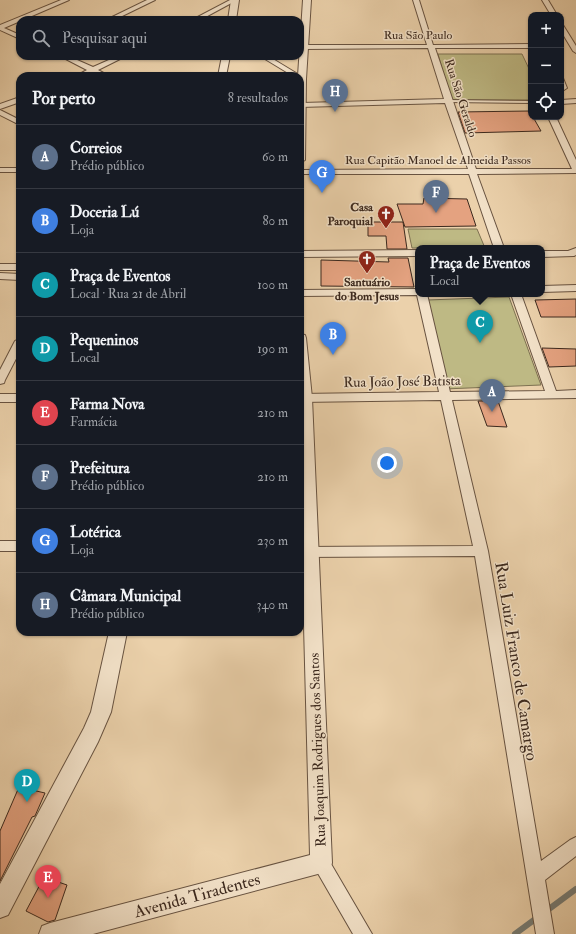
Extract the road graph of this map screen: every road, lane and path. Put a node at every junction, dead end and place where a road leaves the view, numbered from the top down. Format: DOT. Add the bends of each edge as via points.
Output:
graph roads {
  1 [pos="66,0"];
  2 [pos="152,0"];
  3 [pos="235,0"];
  4 [pos="307,0"];
  5 [pos="416,0"];
  6 [pos="545,0"];
  7 [pos="552,12"];
  8 [pos="27,16"];
  9 [pos="119,16"];
  10 [pos="203,16"];
  11 [pos="233,16"];
  12 [pos="16,20"];
  13 [pos="0,27"];
  14 [pos="564,31"];
  15 [pos="16,35"];
  16 [pos="432,46"];
  17 [pos="528,46"];
  18 [pos="305,47"];
  19 [pos="573,47"];
  20 [pos="304,53"];
  21 [pos="72,60"];
  22 [pos="105,60"];
  23 [pos="115,60"];
  24 [pos="225,60"];
  25 [pos="270,60"];
  26 [pos="303,60"];
  27 [pos="104,66"];
  28 [pos="94,70"];
  29 [pos="89,72"];
  30 [pos="98,72"];
  31 [pos="223,72"];
  32 [pos="291,72"];
  33 [pos="301,72"];
  34 [pos="16,101"];
  35 [pos="448,101"];
  36 [pos="576,101"];
  37 [pos="528,102"];
  38 [pos="564,102"];
  39 [pos="304,105"];
  40 [pos="0,107"];
  41 [pos="0,112"];
  42 [pos="553,120"];
  43 [pos="16,121"];
  44 [pos="576,168"];
  45 [pos="0,170"];
  46 [pos="16,170"];
  47 [pos="472,171"];
  48 [pos="576,171"];
  49 [pos="304,172"];
  50 [pos="498,245"];
  51 [pos="415,253"];
  52 [pos="574,253"];
  53 [pos="304,254"];
  54 [pos="545,254"];
  55 [pos="0,267"];
  56 [pos="16,267"];
  57 [pos="0,276"];
  58 [pos="16,277"];
  59 [pos="545,288"];
  60 [pos="576,288"];
  61 [pos="415,292"];
  62 [pos="304,293"];
  63 [pos="423,297"];
  64 [pos="517,297"];
  65 [pos="16,349"];
  66 [pos="0,380"];
  67 [pos="551,393"];
  68 [pos="576,394"];
  69 [pos="446,396"];
  70 [pos="0,398"];
  71 [pos="16,398"];
  72 [pos="304,398"];
  73 [pos="304,501"];
  74 [pos="0,546"];
  75 [pos="16,546"];
  76 [pos="305,552"];
  77 [pos="481,552"];
  78 [pos="117,636"];
  79 [pos="576,846"];
  80 [pos="321,863"];
  81 [pos="535,876"];
  82 [pos="0,907"];
  83 [pos="50,934"];
  84 [pos="363,934"];
  85 [pos="545,934"];
  1 -- 8 [label="street"];
  2 -- 9 [label="street"];
  3 -- 10 [label="street"];
  3 -- 11 [label="street"];
  4 -- 18 [label="street"];
  5 -- 16 [label="street, Rua São Geraldo"];
  6 -- 7 [label="street"];
  12 -- 13 [label="street"];
  13 -- 15 [label="street"];
  14 -- 19 [label="street"];
  16 -- 17 [label="street, Rua São Paulo"];
  16 -- 18 [label="street, Rua São Paulo"];
  16 -- 35 [label="street, Rua São Geraldo"];
  18 -- 20 [label="street"];
  21 -- 28 [label="street"];
  22 -- 27 [label="street"];
  23 -- 27 [label="street"];
  24 -- 31 [label="street"];
  25 -- 32 [label="street"];
  26 -- 33 [label="street"];
  27 -- 28 [label="street"];
  28 -- 29 [label="street"];
  28 -- 30 [label="street"];
  34 -- 40 [label="street"];
  35 -- 37 [label="lane"];
  35 -- 39 [label="street"];
  35 -- 47 [label="street, Rua São Geraldo"];
  36 -- 38 [label="street"];
  41 -- 43 [label="street"];
  42 -- 44 [label="street"];
  45 -- 46 [label="street"];
  47 -- 48 [label="street, Rua Capitão Manoel de Almeida Passos"];
  47 -- 49 [label="street, Rua Capitão Manoel de Almeida Passos"];
  47 -- 50 [label="street, Rua São Geraldo"];
  51 -- 53 [label="street"];
  52 -- 54 [label="street"];
  55 -- 56 [label="street"];
  57 -- 58 [label="street"];
  59 -- 60 [label="street"];
  61 -- 62 [label="street"];
  63 -- 69 [label="street, Rua Luiz Franco de Camargo"];
  64 -- 67 [label="street"];
  65 -- 66 [label="street"];
  67 -- 68 [label="street, Rua João José Batista"];
  67 -- 69 [label="street, Rua João José Batista"];
  69 -- 72 [label="street, Rua João José Batista"];
  69 -- 77 [label="street, Rua Luiz Franco de Camargo"];
  70 -- 71 [label="street"];
  73 -- 76 [label="street, Rua Joaquim Rodrigues dos Santos"];
  74 -- 75 [label="street"];
  76 -- 77 [label="street"];
  76 -- 80 [label="street, Rua Joaquim Rodrigues dos Santos"];
  77 -- 81 [label="street, Rua Luiz Franco de Camargo"];
  78 -- 82 [label="street" via="101,712"];
  79 -- 81 [label="street"];
  80 -- 83 [label="street, Avenida Tiradentes"];
  80 -- 84 [label="street, Rua Joaquim Rodrigues dos Santos"];
  81 -- 85 [label="street, Rua Luiz Franco de Camargo"];
}
